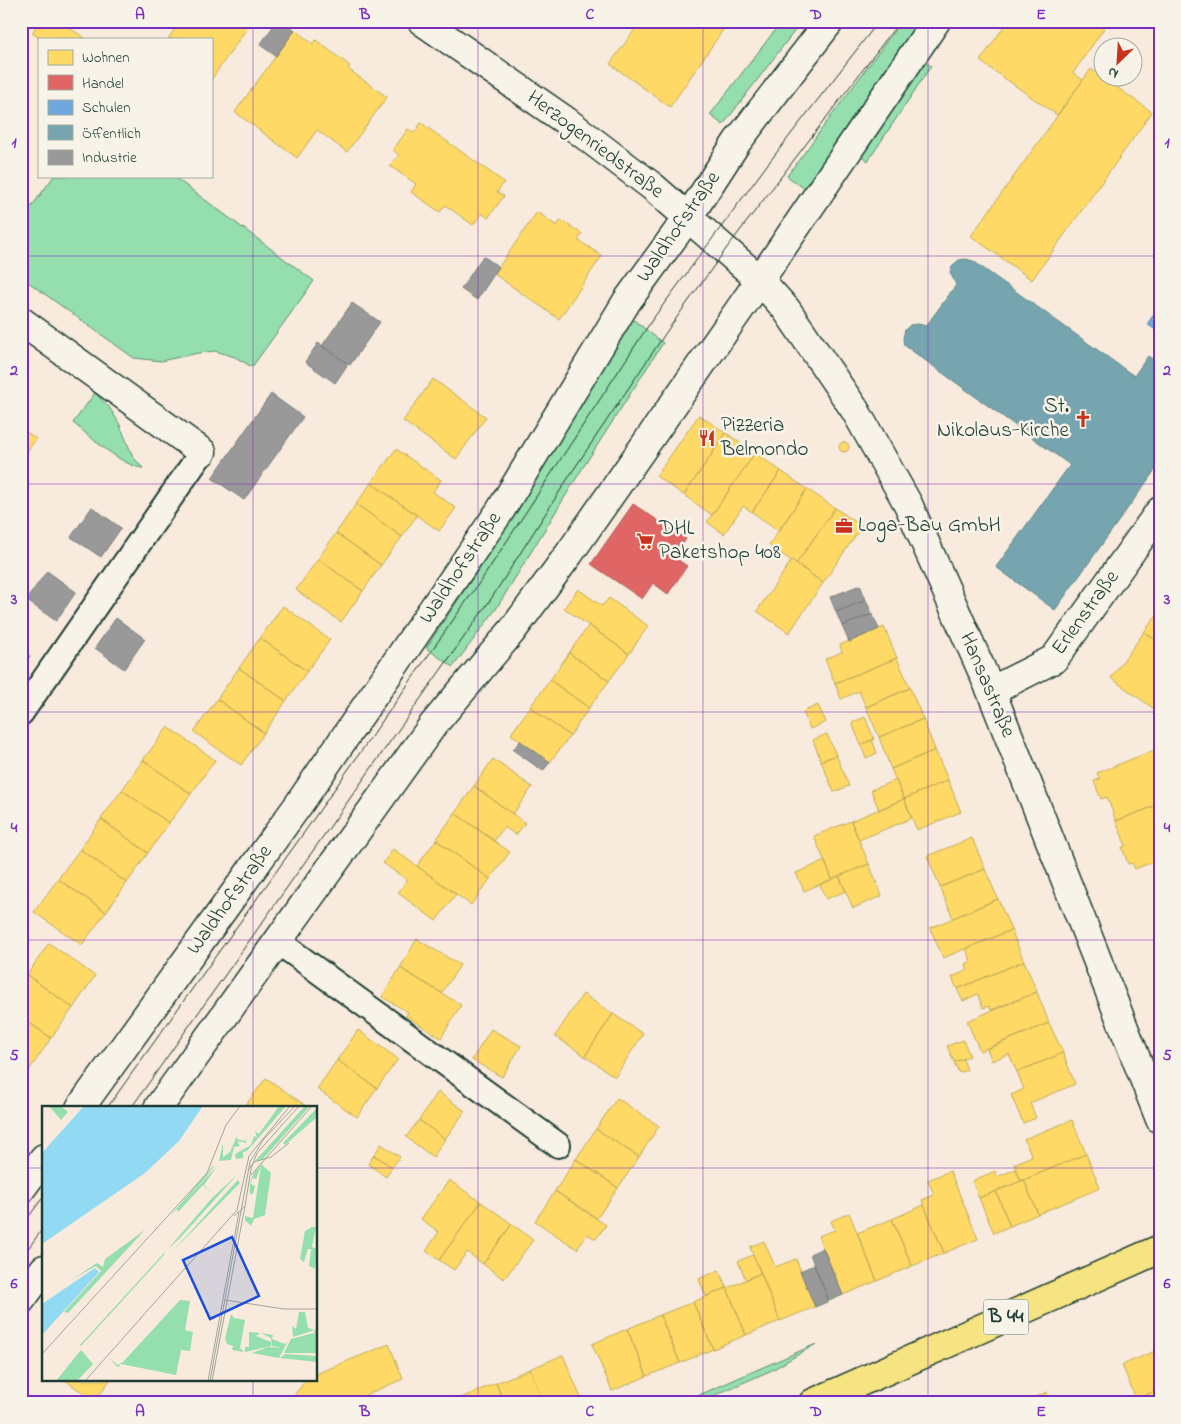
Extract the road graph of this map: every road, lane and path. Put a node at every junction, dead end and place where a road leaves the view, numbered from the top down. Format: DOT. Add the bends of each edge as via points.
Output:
graph roads {
  1 [pos="422,21"];
  2 [pos="830,21"];
  3 [pos="936,21"];
  4 [pos="689,216"];
  5 [pos="760,280"];
  6 [pos="21,321"];
  7 [pos="202,452"];
  8 [pos="1160,511"];
  9 [pos="991,691"];
  10 [pos="21,713"];
  11 [pos="277,942"];
  12 [pos="81,1106"];
  13 [pos="159,1106"];
  14 [pos="1160,1119"];
  15 [pos="558,1145"];
  16 [pos="42,1161"];
  17 [pos="21,1189"];
  18 [pos="1160,1249"];
  19 [pos="42,1272"];
  20 [pos="21,1300"];
  21 [pos="812,1403"];
  1 -- 4 [label="street, Herzogenriedstraße" via="566,121"];
  2 -- 4 [label="street, Waldhofstraße" via="737,142"];
  3 -- 5 [label="street"];
  4 -- 5 [label="street, Herzogenriedstraße"];
  4 -- 12 [label="street, Waldhofstraße" via="627,301 494,519 299,804"];
  5 -- 9 [label="street, Hansastraße" via="786,309 855,410 899,486"];
  5 -- 11 [label="street" via="569,554 512,630 433,725"];
  6 -- 7 [label="street"];
  7 -- 10 [label="lane"];
  8 -- 9 [label="street, Erlenstraße" via="1054,659"];
  9 -- 14 [label="street, Hansastraße"];
  11 -- 13 [label="street"];
  11 -- 15 [label="lane"];
  16 -- 17 [label="street"];
  18 -- 21 [label="main road, B 44"];
  19 -- 20 [label="street"];
}
